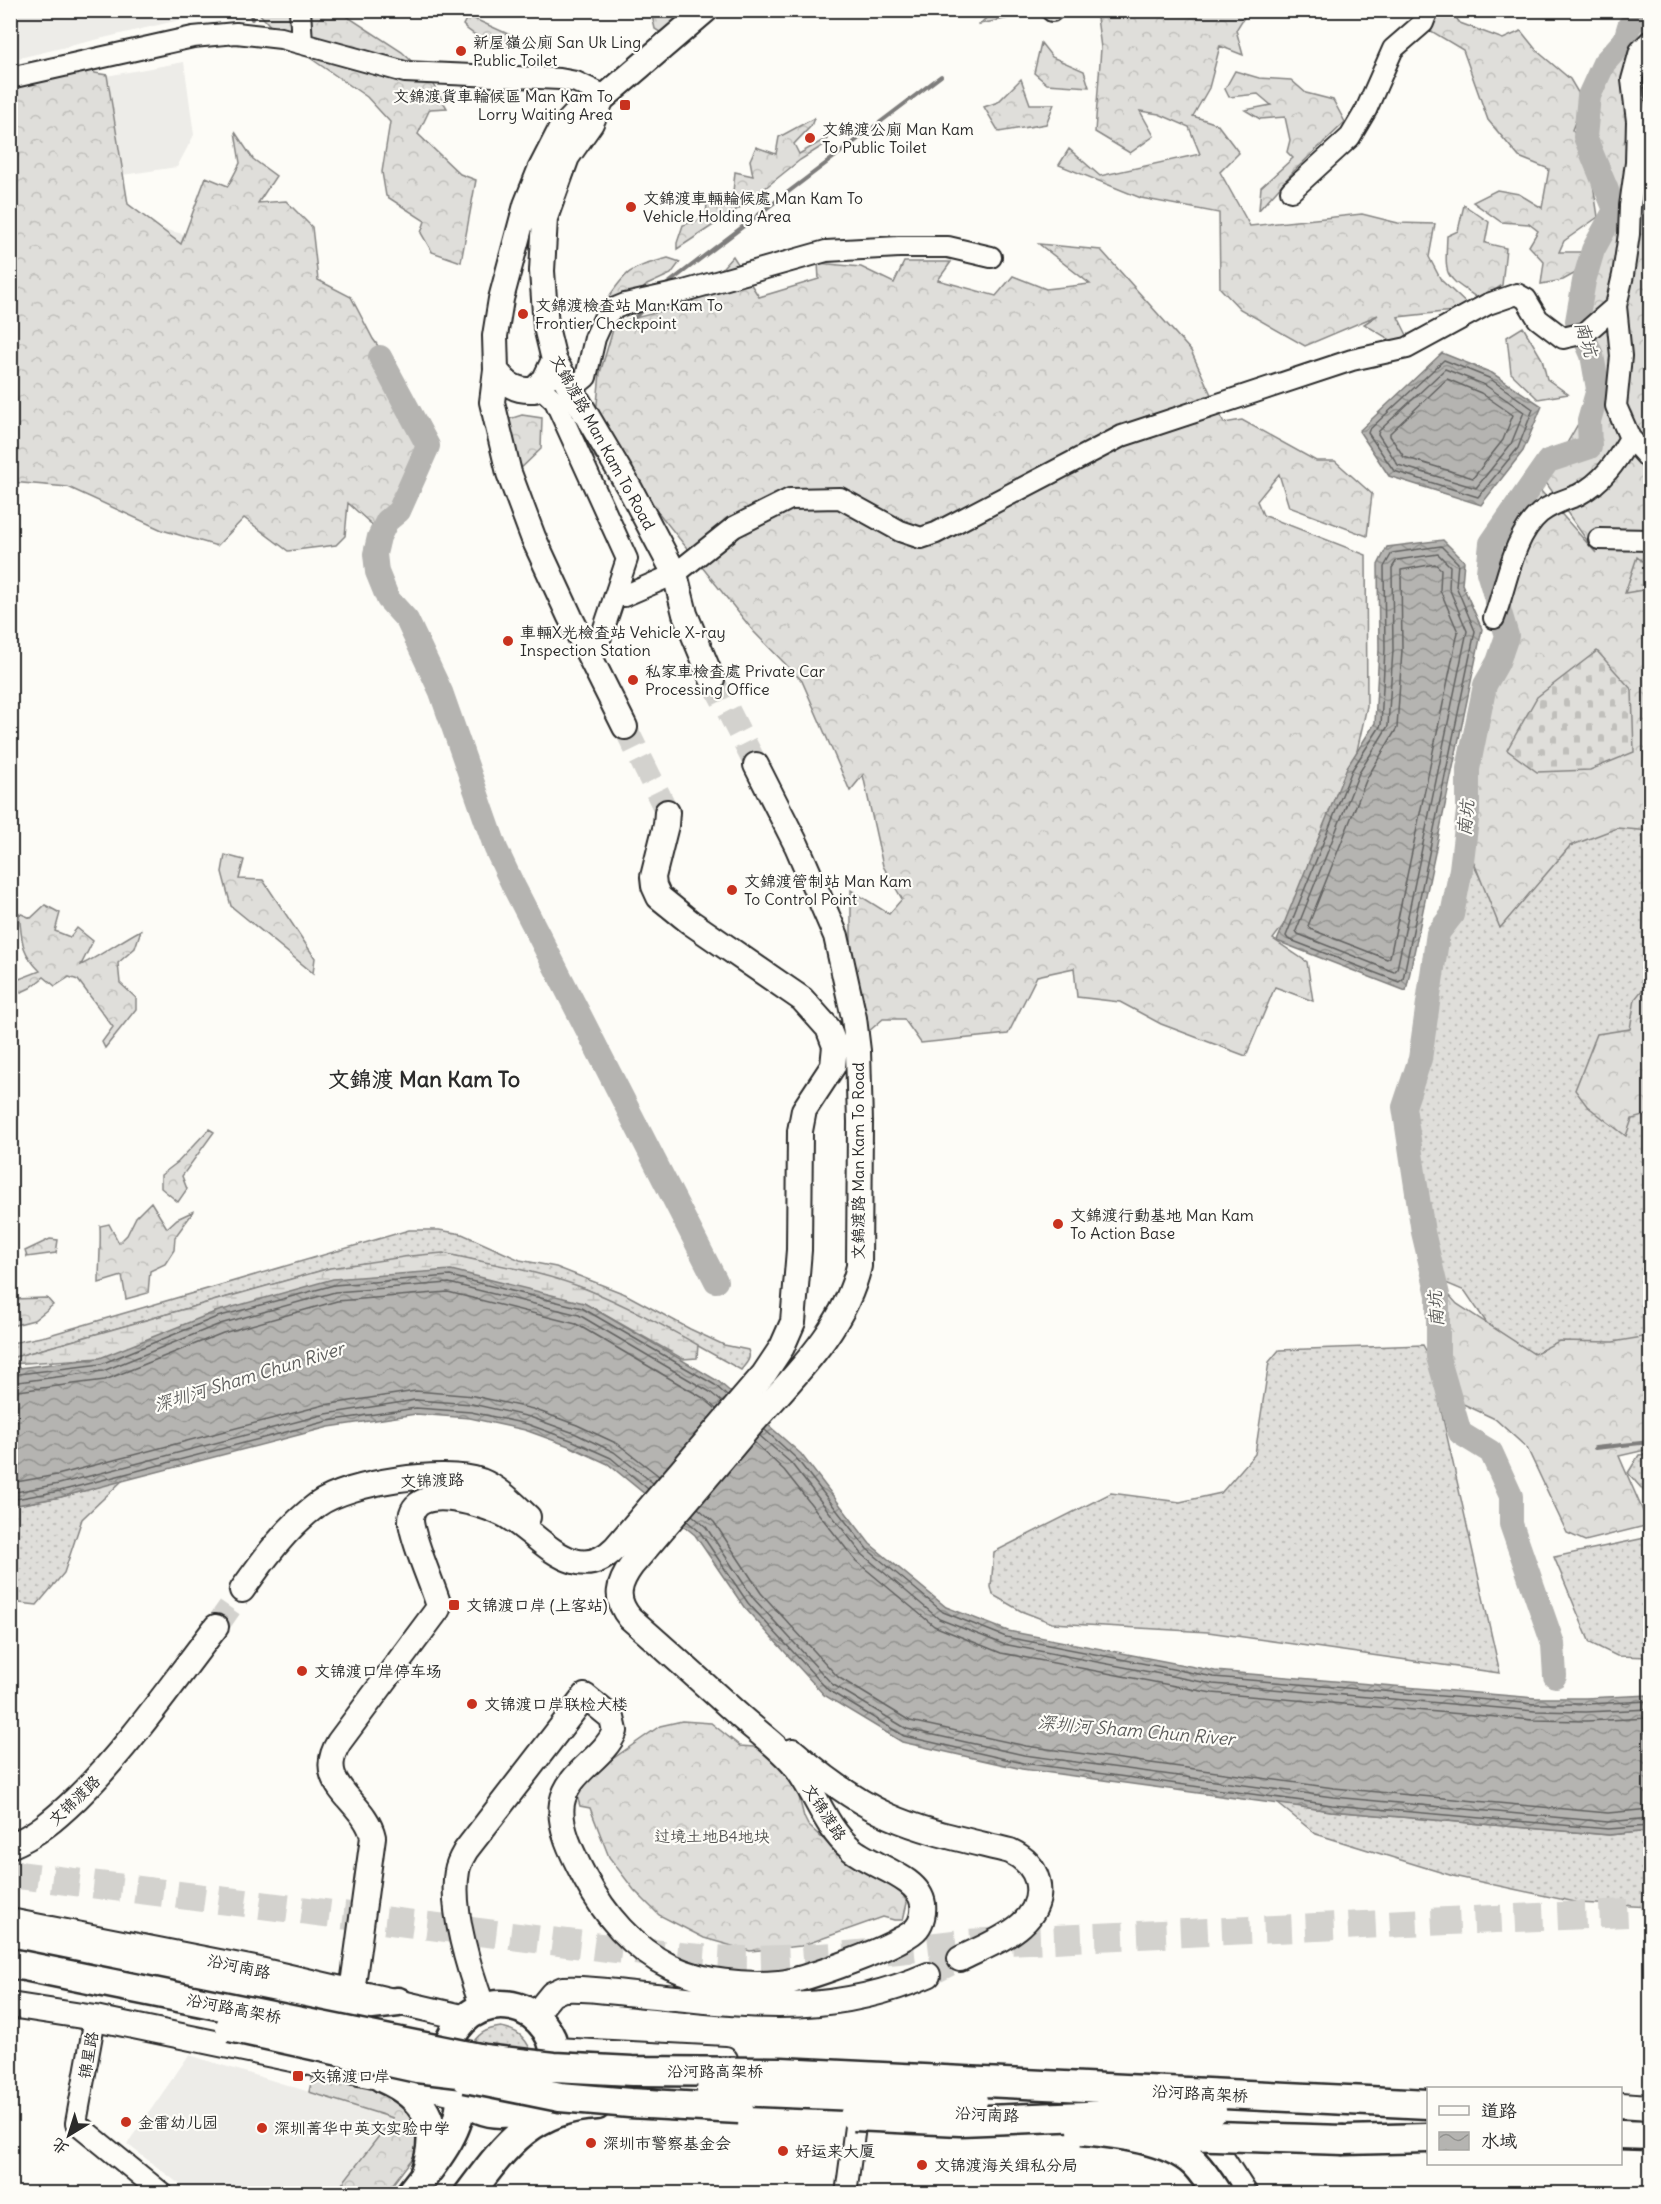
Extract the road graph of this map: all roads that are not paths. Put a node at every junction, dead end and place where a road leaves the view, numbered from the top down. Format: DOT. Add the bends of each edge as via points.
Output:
graph roads {
  1 [pos="300,10"];
  2 [pos="706,10"];
  3 [pos="1428,10"];
  4 [pos="1650,40"];
  5 [pos="302,43"];
  6 [pos="10,78"];
  7 [pos="604,98"];
  8 [pos="1291,191"];
  9 [pos="991,257"];
  10 [pos="1616,306"];
  11 [pos="554,360"];
  12 [pos="496,370"];
  13 [pos="568,384"];
  14 [pos="538,386"];
  15 [pos="1630,438"];
  16 [pos="1650,460"];
  17 [pos="1599,539"];
  18 [pos="1650,540"];
  19 [pos="675,574"];
  20 [pos="616,593"];
  21 [pos="1494,618"];
  22 [pos="597,648"];
  23 [pos="712,679"];
  24 [pos="625,728"];
  25 [pos="756,765"];
  26 [pos="667,812"];
  27 [pos="773,1382"];
  28 [pos="633,1525"];
  29 [pos="652,1541"];
  30 [pos="242,1590"];
  31 [pos="216,1627"];
  32 [pos="10,1846"];
  33 [pos="10,1921"];
  34 [pos="10,1944"];
  35 [pos="960,1959"];
  36 [pos="10,1963"];
  37 [pos="928,1975"];
  38 [pos="10,1982"];
  39 [pos="352,1992"];
  40 [pos="398,2002"];
  41 [pos="10,2005"];
  42 [pos="474,2013"];
  43 [pos="534,2016"];
  44 [pos="95,2019"];
  45 [pos="555,2050"];
  46 [pos="863,2066"];
  47 [pos="417,2068"];
  48 [pos="383,2078"];
  49 [pos="1164,2082"];
  50 [pos="545,2091"];
  51 [pos="460,2094"];
  52 [pos="1427,2095"];
  53 [pos="630,2103"];
  54 [pos="1427,2104"];
  55 [pos="1622,2105"];
  56 [pos="858,2107"];
  57 [pos="1650,2107"];
  58 [pos="515,2111"];
  59 [pos="1622,2114"];
  60 [pos="1650,2115"];
  61 [pos="1206,2119"];
  62 [pos="960,2121"];
  63 [pos="1427,2123"];
  64 [pos="1165,2124"];
  65 [pos="1110,2132"];
  66 [pos="1427,2133"];
  67 [pos="1622,2134"];
  68 [pos="1650,2135"];
  69 [pos="1427,2138"];
  70 [pos="1622,2140"];
  71 [pos="1650,2142"];
  72 [pos="417,2184"];
  73 [pos="163,2193"];
  74 [pos="450,2193"];
  75 [pos="469,2193"];
  76 [pos="846,2193"];
  77 [pos="1206,2193"];
  78 [pos="1217,2193"];
  79 [pos="1245,2193"];
  1 -- 5 [label="street"];
  2 -- 7 [label="main road, 文錦渡路 Man Kam To Road"];
  3 -- 8 [label="street" via="1424,22 1393,49 1350,137"];
  4 -- 10 [label="street" via="1640,51 1632,80 1636,163"];
  5 -- 6 [label="street" via="236,33 193,37"];
  5 -- 7 [label="street" via="405,72 560,79 576,82"];
  7 -- 11 [label="main road, 文錦渡路 Man Kam To Road" via="567,157 545,218 542,271 546,327"];
  7 -- 12 [label="main road, 文錦渡路 Man Kam To Road" via="575,114 560,131 526,205 501,298 495,336"];
  9 -- 13 [label="street" via="948,247 826,252 625,304 606,316 595,338 586,377 575,386"];
  10 -- 15 [label="street" via="1621,356 1616,406"];
  10 -- 19 [label="street" via="1585,333 1563,338 1538,319 1526,299 1517,294 1488,304 1407,348 1352,360 1122,436 921,538 900,531 840,498 790,498 734,526"];
  11 -- 13 [label="main road, 文錦渡路 Man Kam To Road"];
  11 -- 14 [label="main road"];
  12 -- 14 [label="main road" via="507,385 520,391"];
  12 -- 24 [label="main road, 文錦渡路 Man Kam To Road" via="492,402 508,473 565,607"];
  13 -- 19 [label="main road, 文錦渡路 Man Kam To Road"];
  14 -- 20 [label="street" via="555,401 627,559"];
  15 -- 16 [label="street"];
  15 -- 21 [label="street" via="1596,485 1540,514 1525,533"];
  17 -- 18 [label="street"];
  19 -- 20 [label="street" via="624,596"];
  19 -- 23 [label="main road, 文錦渡路 Man Kam To Road" via="685,614"];
  20 -- 22 [label="street"];
  25 -- 27 [label="main road, 文錦渡路 Man Kam To Road" via="836,936 858,1051 860,1240 855,1283 838,1320"];
  26 -- 27 [label="main road, 文錦渡路 Man Kam To Road" via="653,877 659,897 802,999 828,1028 835,1046 833,1066 804,1110 800,1131 799,1250 793,1322"];
  27 -- 28 [label="main road, 文錦渡路 Man Kam To Road"];
  27 -- 29 [label="main road, 文錦渡路 Man Kam To Road"];
  28 -- 30 [label="main road, 文锦渡路" via="604,1548 577,1551 552,1538 501,1493 482,1482 421,1478 372,1484 341,1492 317,1505 274,1545"];
  28 -- 39 [label="main road, 文锦渡路" via="608,1555 585,1563 565,1557 513,1519 480,1504 436,1499 414,1509 412,1528 438,1609 339,1742 332,1762 333,1778 364,1814 373,1837"];
  29 -- 35 [label="main road, 文锦渡路" via="632,1584 639,1609 805,1761 855,1798 889,1816 1010,1851 1029,1864 1038,1893 1026,1921"];
  29 -- 42 [label="main road, 文锦渡路" via="620,1583 619,1596 625,1611 793,1764 849,1848 910,1882 923,1905 921,1922 904,1939 819,1974 782,1983 713,1979 689,1974 654,1958 600,1904 579,1866 562,1821 566,1791 615,1731 612,1718 585,1696 466,1850 457,1868 456,1892"];
  31 -- 32 [label="main road, 文锦渡路" via="104,1772 46,1827"];
  33 -- 39 [label="main road, 沿河南路"];
  34 -- 40 [label="highway" via="328,2004 354,2007"];
  36 -- 54 [label="highway, 沿河路高架桥, bridge" via="484,2059 554,2067 781,2072"];
  37 -- 43 [label="main road" via="867,1996 797,2006 752,2006 563,1989 552,1994"];
  38 -- 47 [label="highway, 沿河路高架桥, bridge"];
  39 -- 40 [label="main road, 沿河南路"];
  40 -- 42 [label="main road, 沿河南路"];
  41 -- 44 [label="main road"];
  42 -- 43 [label="highway" via="493,2006 514,2007"];
  42 -- 51 [label="highway" via="452,2036 447,2060"];
  43 -- 45 [label="highway" via="547,2031"];
  44 -- 48 [label="main road"];
  44 -- 73 [label="street, 锦星路" via="76,2123"];
  45 -- 46 [label="main road"];
  45 -- 50 [label="highway" via="554,2072"];
  46 -- 49 [label="main road"];
  46 -- 56 [label="street"];
  47 -- 53 [label="highway, bridge" via="560,2097"];
  47 -- 61 [label="highway, 沿河路高架桥, bridge" via="575,2085"];
  48 -- 51 [label="main road"];
  48 -- 72 [label="highway" via="412,2095 430,2122 431,2157"];
  49 -- 52 [label="main road"];
  49 -- 61 [label="main road"];
  49 -- 64 [label="main road" via="1160,2104"];
  50 -- 56 [label="main road, 沿河南路"];
  50 -- 58 [label="highway" via="532,2104"];
  51 -- 58 [label="highway" via="480,2109"];
  51 -- 72 [label="highway" via="461,2112 441,2151"];
  53 -- 62 [label="highway, bridge"];
  53 -- 75 [label="highway, bridge" via="570,2108 537,2120 510,2142"];
  55 -- 57 [label="main road"];
  56 -- 64 [label="main road, 沿河南路"];
  56 -- 76 [label="street"];
  58 -- 74 [label="highway"];
  59 -- 60 [label="highway"];
  61 -- 62 [label="highway, bridge"];
  61 -- 63 [label="highway, 沿河路高架桥"];
  61 -- 64 [label="main road, 沿河南路"];
  61 -- 66 [label="main road, 沿河南路"];
  61 -- 79 [label="main road"];
  62 -- 65 [label="highway, bridge"];
  64 -- 77 [label="main road"];
  65 -- 69 [label="highway, bridge" via="1344,2140"];
  65 -- 78 [label="highway, bridge" via="1178,2152 1193,2162"];
  67 -- 68 [label="highway"];
  70 -- 71 [label="main road"];
}
